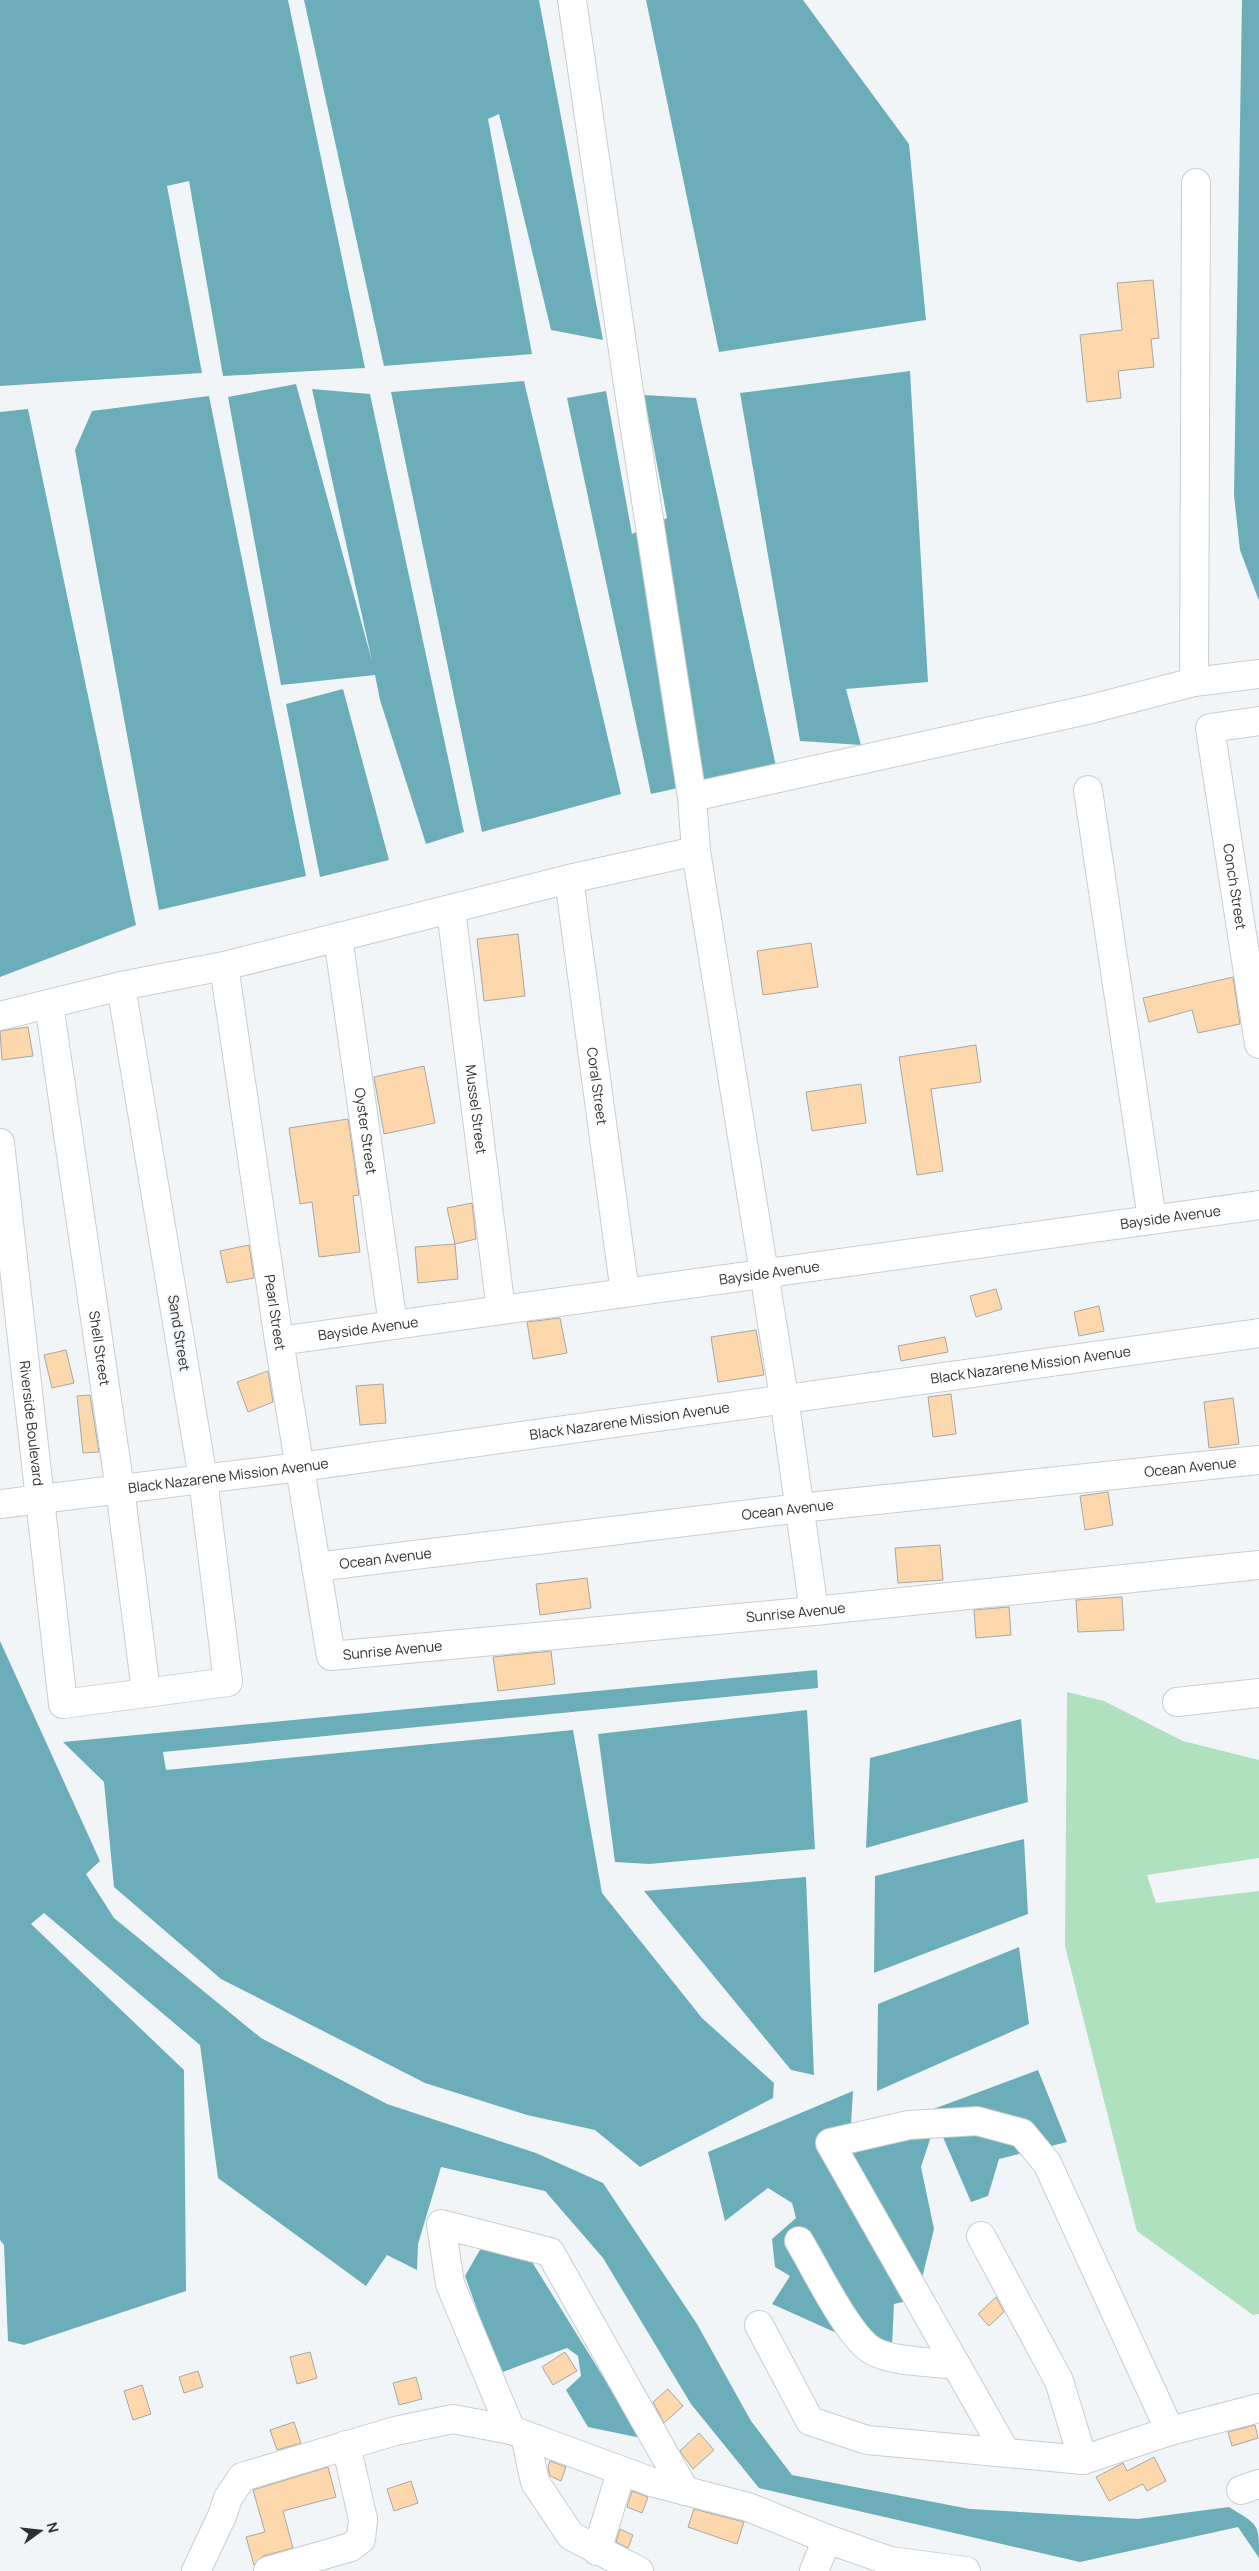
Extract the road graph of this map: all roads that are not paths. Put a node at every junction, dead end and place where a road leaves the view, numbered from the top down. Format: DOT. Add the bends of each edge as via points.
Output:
graph roads {
  1 [pos="572,0"];
  2 [pos="1196,183"];
  3 [pos="1259,674"];
  4 [pos="1194,682"];
  5 [pos="1259,721"];
  6 [pos="1088,790"];
  7 [pos="692,797"];
  8 [pos="696,851"];
  9 [pos="569,879"];
  10 [pos="451,910"];
  11 [pos="338,937"];
  12 [pos="224,966"];
  13 [pos="122,986"];
  14 [pos="49,1004"];
  15 [pos="0,1016"];
  16 [pos="1259,1044"];
  17 [pos="0,1143"];
  18 [pos="1259,1204"];
  19 [pos="1152,1219"];
  20 [pos="763,1274"];
  21 [pos="625,1293"];
  22 [pos="501,1310"];
  23 [pos="394,1325"];
  24 [pos="1259,1333"];
  25 [pos="279,1341"];
  26 [pos="784,1397"];
  27 [pos="1259,1460"];
  28 [pos="300,1467"];
  29 [pos="203,1479"];
  30 [pos="120,1489"];
  31 [pos="41,1498"];
  32 [pos="0,1504"];
  33 [pos="800,1508"];
  34 [pos="1259,1566"];
  35 [pos="316,1567"];
  36 [pos="814,1611"];
  37 [pos="331,1656"];
  38 [pos="146,1692"];
  39 [pos="1259,1693"];
  40 [pos="1177,1702"];
  41 [pos="981,2236"];
  42 [pos="799,2241"];
  43 [pos="759,2325"];
  44 [pos="956,2365"];
  45 [pos="1259,2408"];
  46 [pos="1170,2431"];
  47 [pos="518,2432"];
  48 [pos="346,2445"];
  49 [pos="1005,2451"];
  50 [pos="1083,2460"];
  51 [pos="621,2472"];
  52 [pos="685,2491"];
  53 [pos="827,2539"];
  54 [pos="598,2551"];
  55 [pos="888,2566"];
  56 [pos="196,2571"];
  57 [pos="268,2571"];
  58 [pos="639,2571"];
  59 [pos="814,2571"];
  60 [pos="961,2571"];
  1 -- 7 [label="street"];
  2 -- 4 [label="street"];
  3 -- 4 [label="street"];
  4 -- 7 [label="street" via="1091,709"];
  5 -- 16 [label="street, Conch Street" via="1210,728"];
  6 -- 19 [label="street"];
  7 -- 8 [label="street"];
  8 -- 9 [label="street"];
  8 -- 20 [label="street"];
  9 -- 10 [label="street"];
  9 -- 21 [label="street, Coral Street"];
  10 -- 11 [label="street"];
  10 -- 22 [label="street, Mussel Street"];
  11 -- 12 [label="street"];
  11 -- 23 [label="street, Oyster Street"];
  12 -- 13 [label="street"];
  12 -- 25 [label="street, Pearl Street"];
  13 -- 14 [label="street"];
  13 -- 29 [label="street, Sand Street"];
  14 -- 15 [label="street"];
  14 -- 30 [label="street, Shell Street"];
  17 -- 31 [label="street, Riverside Boulevard"];
  18 -- 19 [label="street, Bayside Avenue"];
  19 -- 20 [label="street, Bayside Avenue"];
  20 -- 21 [label="street, Bayside Avenue"];
  20 -- 26 [label="street"];
  21 -- 22 [label="street, Bayside Avenue"];
  22 -- 23 [label="street, Bayside Avenue"];
  23 -- 25 [label="street, Bayside Avenue"];
  24 -- 26 [label="street, Black Nazarene Mission Avenue"];
  25 -- 28 [label="street, Pearl Street"];
  26 -- 28 [label="street, Black Nazarene Mission Avenue"];
  26 -- 33 [label="street"];
  27 -- 33 [label="street, Ocean Avenue"];
  28 -- 29 [label="street, Black Nazarene Mission Avenue"];
  28 -- 35 [label="street, Pearl Street"];
  29 -- 30 [label="street, Black Nazarene Mission Avenue"];
  29 -- 38 [label="street, Sand Street" via="228,1682"];
  30 -- 31 [label="street, Black Nazarene Mission Avenue"];
  30 -- 38 [label="street, Shell Street"];
  31 -- 32 [label="street, Black Nazarene Mission Avenue"];
  31 -- 38 [label="street, Riverside Boulevard" via="63,1704"];
  33 -- 35 [label="street, Ocean Avenue"];
  33 -- 36 [label="street"];
  34 -- 36 [label="street, Sunrise Avenue"];
  35 -- 37 [label="street, Pearl Street"];
  36 -- 37 [label="street, Sunrise Avenue"];
  39 -- 40 [label="street"];
  41 -- 50 [label="street" via="1059,2381"];
  42 -- 44 [label="street" via="856,2336 873,2351"];
  43 -- 49 [label="street" via="810,2421 867,2440"];
  44 -- 46 [label="street" via="830,2142 909,2125 977,2120 1022,2133 1047,2163"];
  44 -- 49 [label="street"];
  45 -- 46 [label="street"];
  46 -- 50 [label="street"];
  47 -- 48 [label="street" via="453,2419"];
  47 -- 51 [label="street"];
  47 -- 52 [label="street" via="450,2284 441,2224 550,2252"];
  47 -- 54 [label="street" via="535,2482 571,2536"];
  48 -- 56 [label="street" via="242,2476 228,2498"];
  48 -- 57 [label="street" via="362,2519 361,2538 350,2547"];
  49 -- 50 [label="street"];
  51 -- 52 [label="street"];
  51 -- 54 [label="street"];
  52 -- 53 [label="street" via="748,2507"];
  53 -- 55 [label="street"];
  53 -- 59 [label="street"];
  54 -- 58 [label="street"];
  55 -- 60 [label="street"];
}
